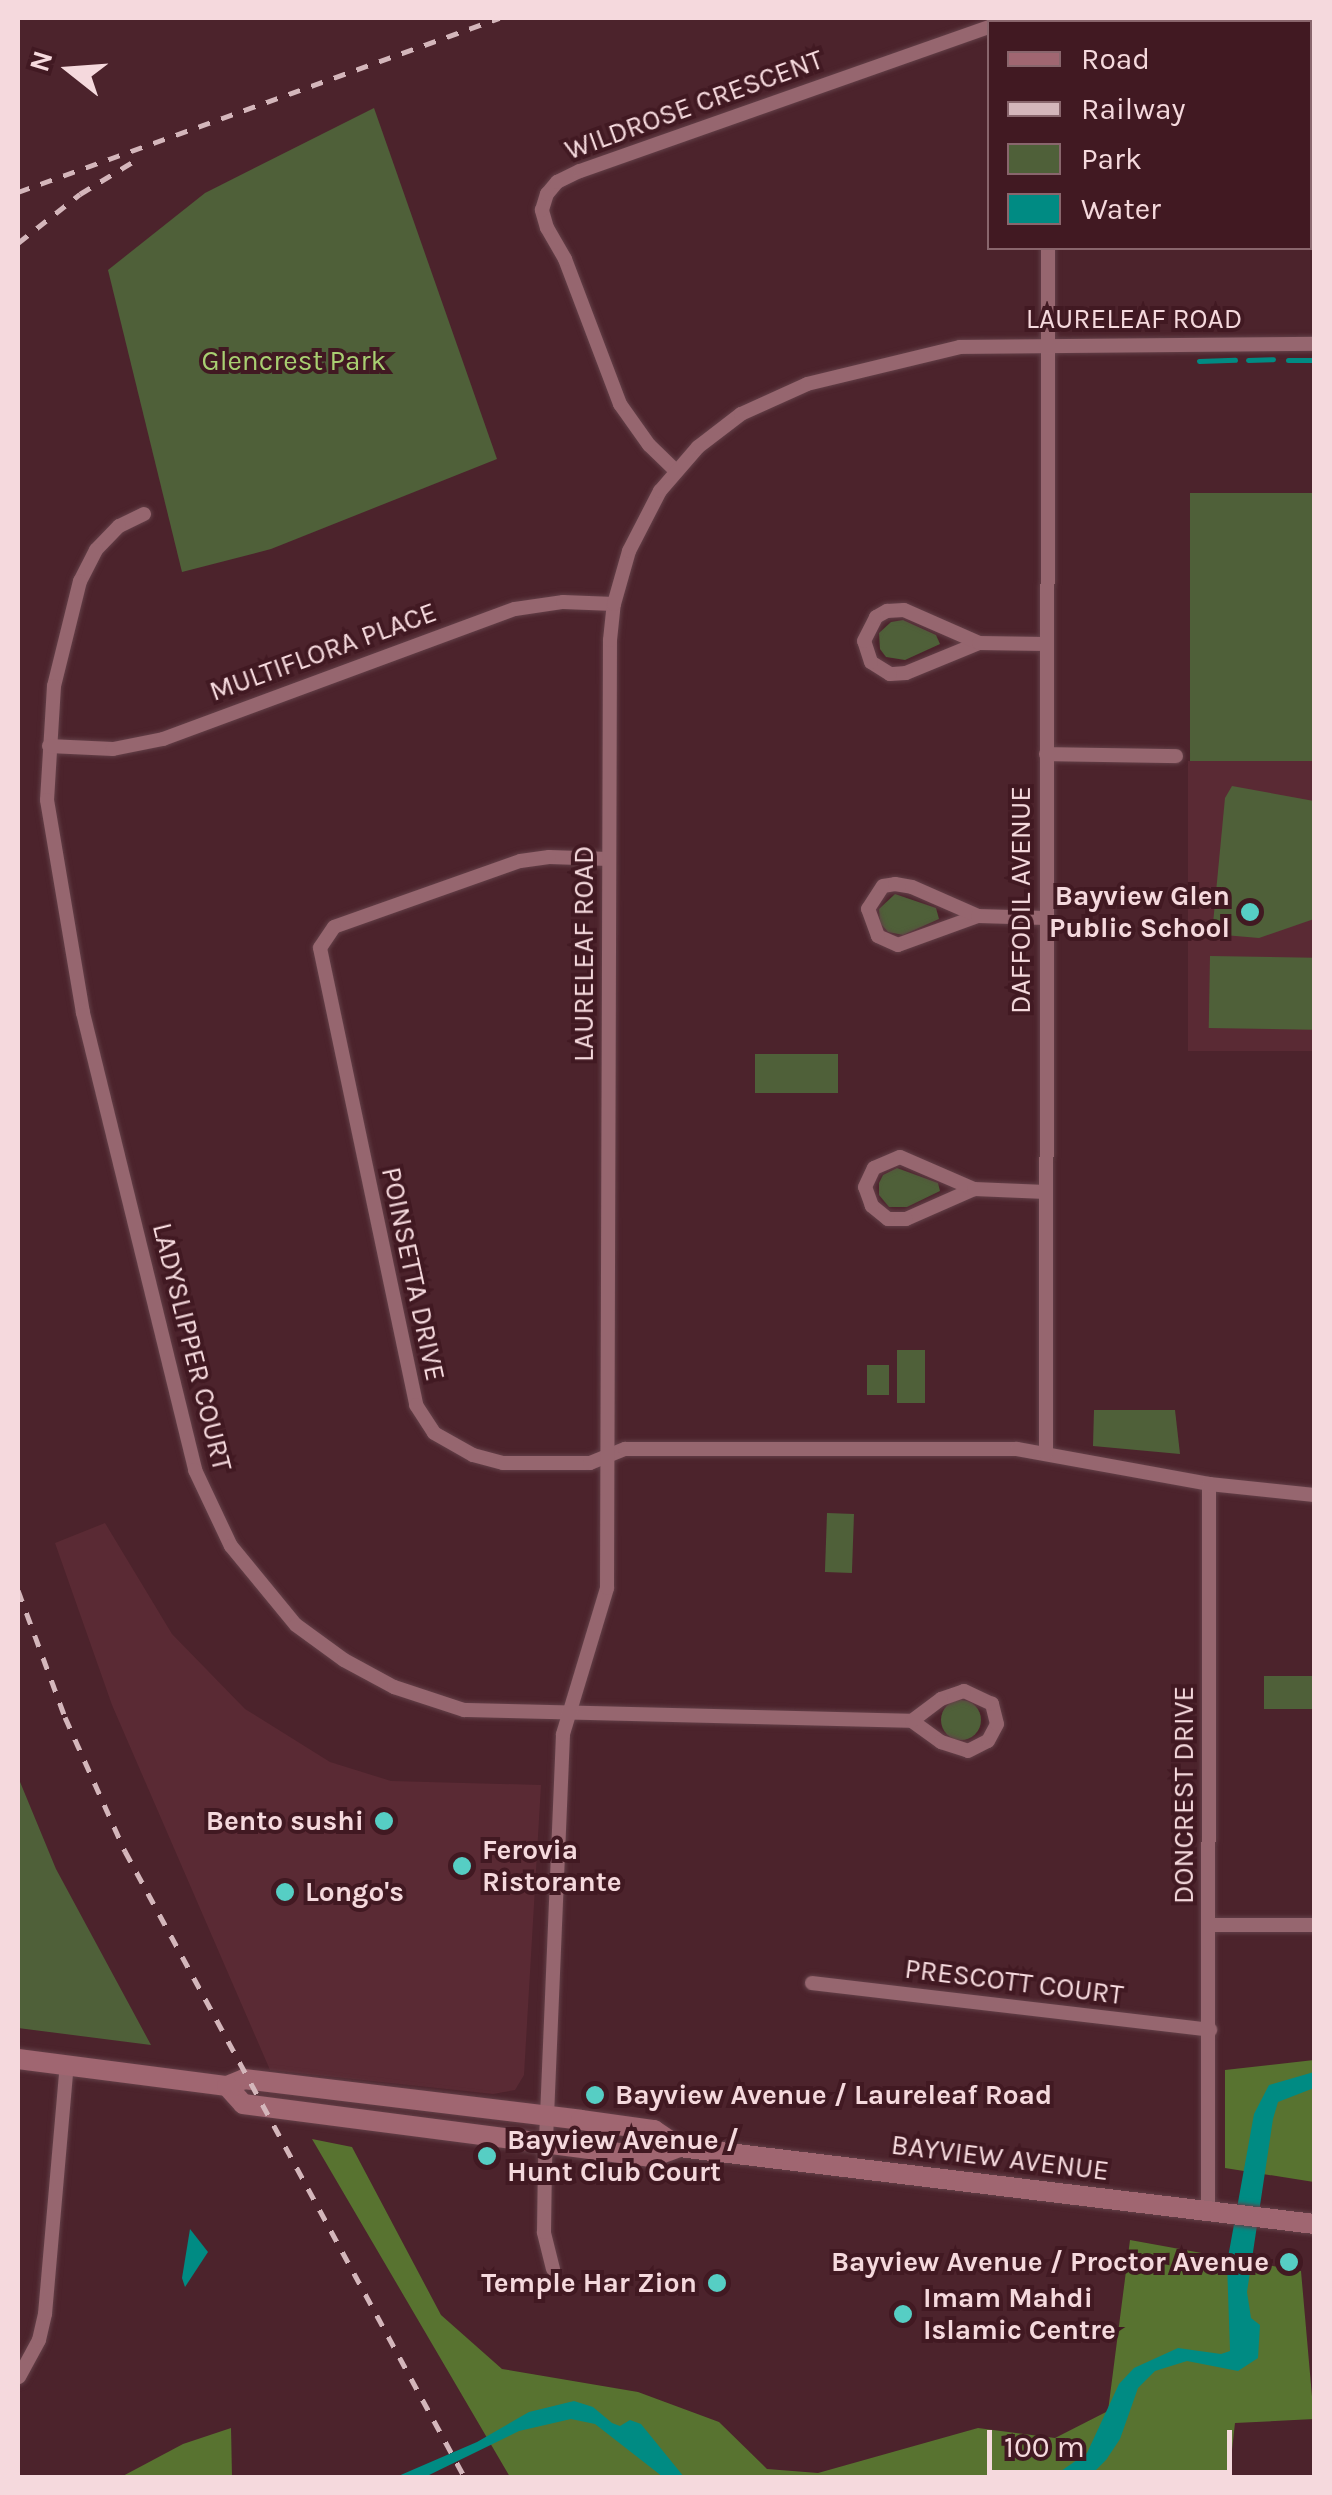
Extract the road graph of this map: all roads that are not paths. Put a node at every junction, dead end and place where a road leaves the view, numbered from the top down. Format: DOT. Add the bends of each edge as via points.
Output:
graph roads {
  1 [pos="987,28"];
  2 [pos="1048,250"];
  3 [pos="1314,344"];
  4 [pos="1048,345"];
  5 [pos="676,471"];
  6 [pos="144,514"];
  7 [pos="614,604"];
  8 [pos="978,643"];
  9 [pos="1046,644"];
  10 [pos="50,746"];
  11 [pos="1046,754"];
  12 [pos="1176,756"];
  13 [pos="609,859"];
  14 [pos="978,916"];
  15 [pos="1046,918"];
  16 [pos="974,1189"];
  17 [pos="1046,1192"];
  18 [pos="1046,1454"];
  19 [pos="610,1455"];
  20 [pos="1209,1484"];
  21 [pos="1314,1494"];
  22 [pos="565,1715"];
  23 [pos="912,1721"];
  24 [pos="1314,1925"];
  25 [pos="1210,1926"];
  26 [pos="812,1983"];
  27 [pos="1210,2030"];
  28 [pos="18,2059"];
  29 [pos="67,2066"];
  30 [pos="227,2086"];
  31 [pos="548,2116"];
  32 [pos="547,2142"];
  33 [pos="679,2147"];
  34 [pos="1214,2213"];
  35 [pos="1314,2224"];
  36 [pos="553,2268"];
  37 [pos="19,2377"];
  1 -- 5 [label="street, WILDROSE CRESCENT" via="580,172 547,194 547,228 620,404"];
  2 -- 4 [label="street"];
  3 -- 4 [label="street, LAURELEAF ROAD"];
  4 -- 5 [label="street, LAURELEAF ROAD" via="941,350 808,384 741,414"];
  4 -- 9 [label="street, DAFFODIL AVENUE"];
  5 -- 7 [label="street, LAURELEAF ROAD" via="639,529"];
  6 -- 10 [label="street, LADYSLIPPER COURT" via="119,526 96,550 80,581 59,654"];
  7 -- 10 [label="street, MULTIFLORA PLACE" via="515,609 163,739 113,749"];
  7 -- 13 [label="street, LAURELEAF ROAD"];
  8 -- 8 [label="street" via="904,610 876,617 864,641 871,662 890,674"];
  8 -- 9 [label="street"];
  9 -- 11 [label="street, DAFFODIL AVENUE"];
  10 -- 22 [label="street, LADYSLIPPER COURT" via="47,800 83,1013 194,1470 231,1546 296,1625 394,1687 464,1710"];
  11 -- 12 [label="street"];
  11 -- 15 [label="street, DAFFODIL AVENUE"];
  13 -- 19 [label="street, LAURELEAF ROAD"];
  13 -- 19 [label="street, POINSETTA DRIVE" via="520,862 334,926 319,956 421,1416 444,1440 502,1464 590,1463"];
  14 -- 14 [label="street" via="895,884 882,886 868,909 878,936 898,945"];
  14 -- 15 [label="street"];
  15 -- 17 [label="street, DAFFODIL AVENUE"];
  16 -- 16 [label="street" via="900,1157 874,1168 865,1187 872,1206 888,1219 906,1219"];
  16 -- 17 [label="street"];
  17 -- 18 [label="street, DAFFODIL AVENUE"];
  18 -- 19 [label="street, POINSETTA DRIVE" via="625,1449"];
  18 -- 20 [label="street, POINSETTA DRIVE"];
  19 -- 22 [label="street, LAURELEAF ROAD" via="606,1602"];
  20 -- 21 [label="street"];
  20 -- 25 [label="street, DONCREST DRIVE"];
  22 -- 23 [label="street, LADYSLIPPER COURT"];
  22 -- 31 [label="street, LAURELEAF ROAD"];
  23 -- 23 [label="street, LADYSLIPPER COURT" via="968,1751 988,1741 997,1714 986,1698 964,1690"];
  24 -- 25 [label="street"];
  25 -- 27 [label="street, DONCREST DRIVE"];
  26 -- 27 [label="street, PRESCOTT COURT"];
  27 -- 34 [label="street, DONCREST DRIVE"];
  28 -- 29 [label="main road, BAYVIEW AVENUE"];
  29 -- 30 [label="main road, BAYVIEW AVENUE"];
  29 -- 37 [label="street" via="45,2314"];
  30 -- 31 [label="main road, BAYVIEW AVENUE" via="244,2079"];
  30 -- 32 [label="main road, BAYVIEW AVENUE" via="243,2104"];
  31 -- 32 [label="street, LAURELEAF ROAD"];
  31 -- 33 [label="main road, BAYVIEW AVENUE" via="654,2130"];
  32 -- 33 [label="main road, BAYVIEW AVENUE" via="652,2157"];
  32 -- 36 [label="street, LAURELEAF ROAD" via="544,2232"];
  33 -- 34 [label="main road, BAYVIEW AVENUE"];
  34 -- 35 [label="main road, BAYVIEW AVENUE"];
}
